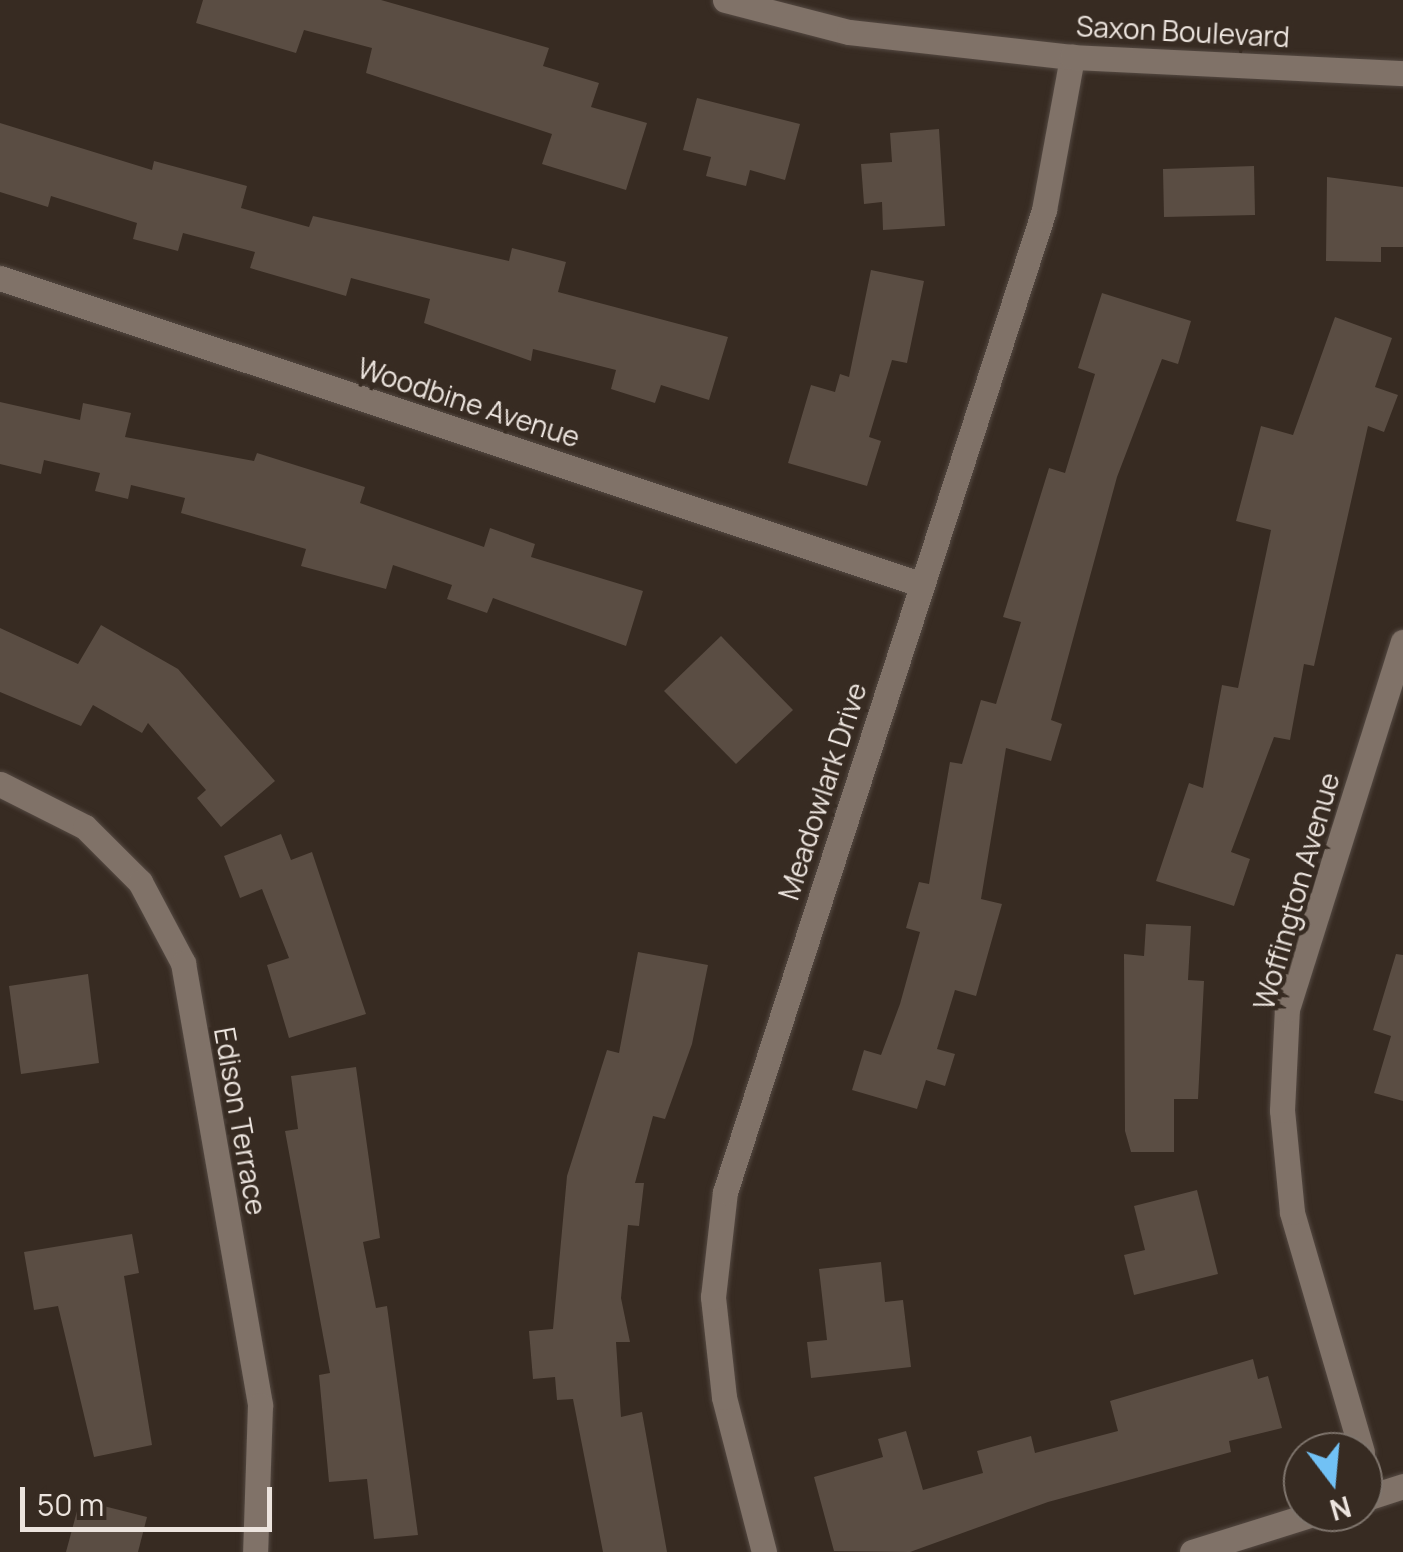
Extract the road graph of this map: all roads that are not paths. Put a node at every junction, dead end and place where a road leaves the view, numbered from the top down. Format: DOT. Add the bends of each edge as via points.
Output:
graph roads {
  1 [pos="724,0"];
  2 [pos="1072,56"];
  3 [pos="1403,72"];
  4 [pos="0,278"];
  5 [pos="920,584"];
  6 [pos="1403,642"];
  7 [pos="0,784"];
  8 [pos="1356,1432"];
  9 [pos="1283,1524"];
  10 [pos="255,1552"];
  11 [pos="764,1552"];
  12 [pos="1192,1552"];
  1 -- 2 [label="street, Saxon Boulevard" via="849,32"];
  2 -- 3 [label="street, Saxon Boulevard"];
  2 -- 5 [label="street, Meadowlark Drive" via="1044,210"];
  4 -- 5 [label="street, Woodbine Avenue"];
  5 -- 11 [label="street, Meadowlark Drive" via="725,1192 713,1296 724,1398"];
  6 -- 8 [label="street, Woffington Avenue" via="1287,1009 1282,1110 1292,1212"];
  7 -- 10 [label="street, Edison Terrace" via="86,828 140,882 183,964 260,1406"];
  9 -- 12 [label="street"];
}
